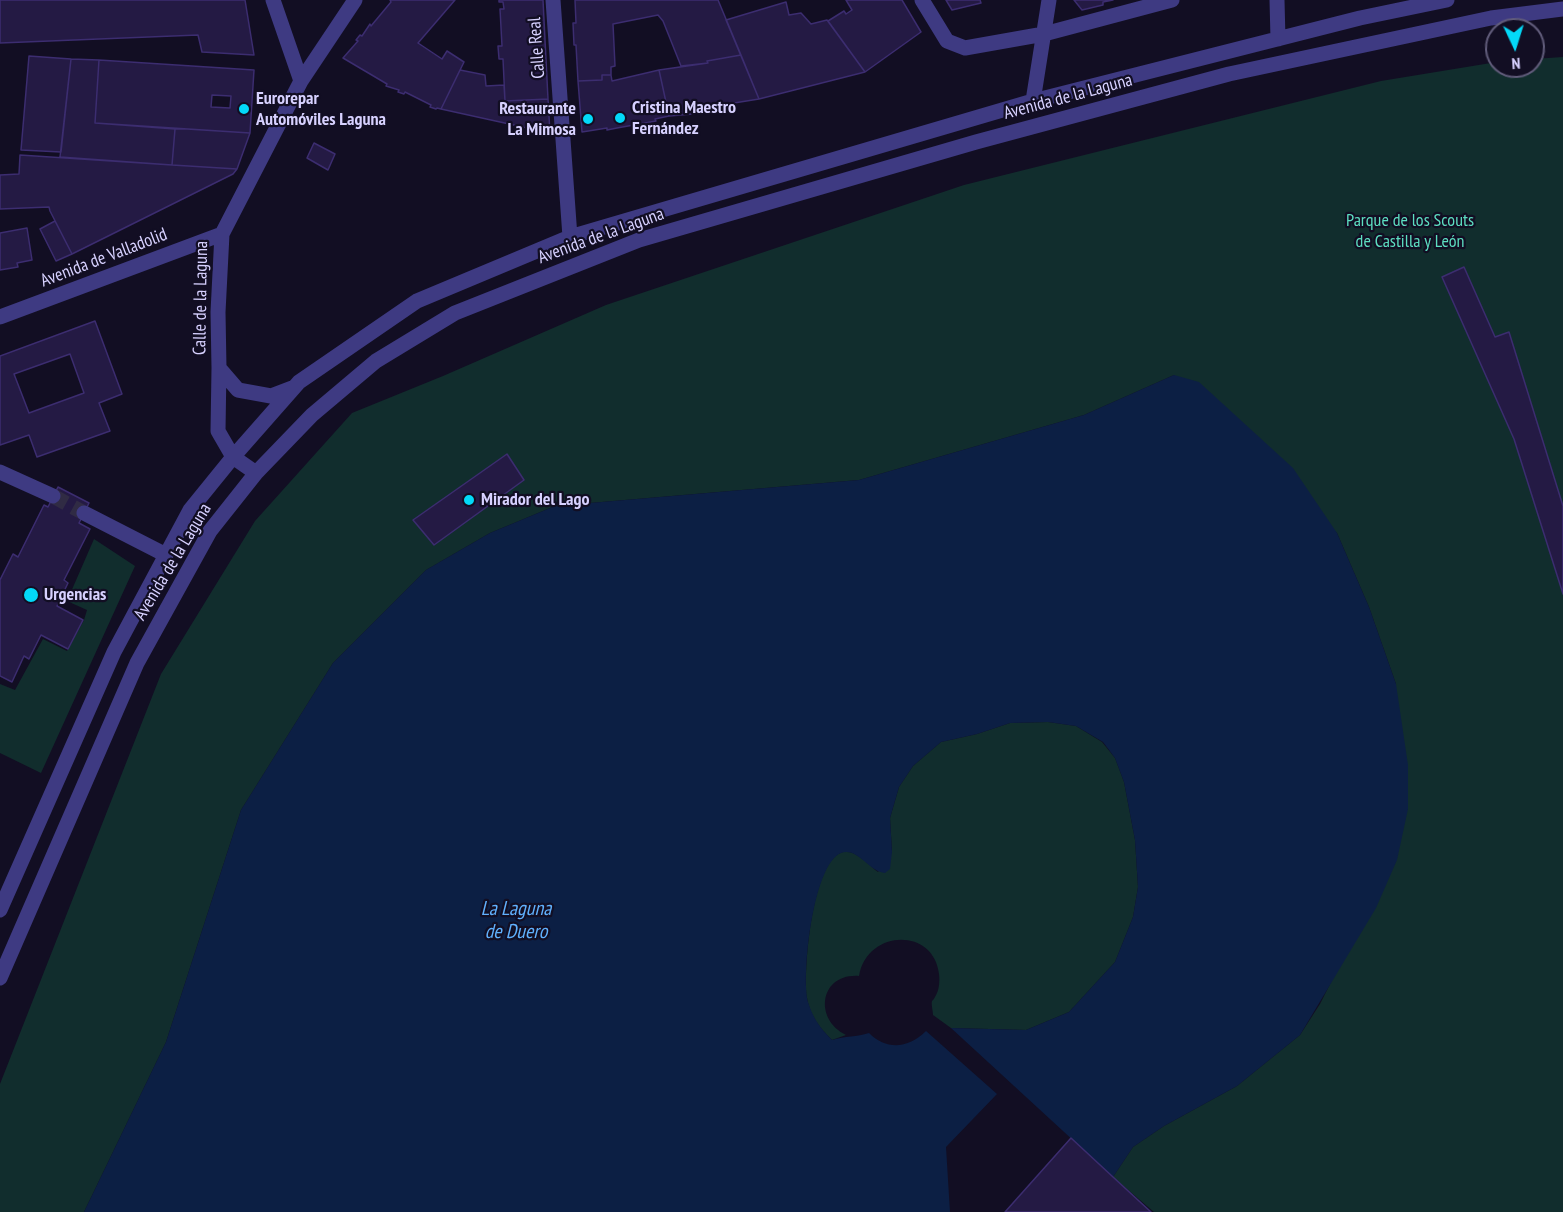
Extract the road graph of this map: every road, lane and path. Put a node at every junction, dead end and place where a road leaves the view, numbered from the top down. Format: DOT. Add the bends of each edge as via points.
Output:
graph roads {
  1 [pos="273,0"];
  2 [pos="355,0"];
  3 [pos="553,0"];
  4 [pos="922,0"];
  5 [pos="1049,0"];
  6 [pos="1172,0"];
  7 [pos="1277,0"];
  8 [pos="1447,0"];
  9 [pos="1423,2"];
  10 [pos="1563,9"];
  11 [pos="1044,34"];
  12 [pos="1278,39"];
  13 [pos="302,81"];
  14 [pos="1033,101"];
  15 [pos="222,234"];
  16 [pos="570,237"];
  17 [pos="0,317"];
  18 [pos="219,368"];
  19 [pos="295,387"];
  20 [pos="233,457"];
  21 [pos="0,472"];
  22 [pos="256,473"];
  23 [pos="53,496"];
  24 [pos="84,513"];
  25 [pos="166,555"];
  26 [pos="0,909"];
  27 [pos="0,978"];
  1 -- 13 [label="street"];
  2 -- 13 [label="street, Calle de la Laguna"];
  3 -- 16 [label="street, Calle Real"];
  4 -- 11 [label="street" via="947,41 965,48"];
  5 -- 11 [label="street"];
  6 -- 11 [label="street"];
  7 -- 12 [label="street"];
  8 -- 9 [label="street, Avenida de la Laguna"];
  9 -- 12 [label="street, Avenida de la Laguna"];
  10 -- 22 [label="street, Avenida de la Laguna" via="1491,18 1229,74 976,142 639,240 455,313 376,361 312,415"];
  11 -- 14 [label="street"];
  12 -- 14 [label="street, Avenida de la Laguna"];
  13 -- 15 [label="street, Calle de la Laguna"];
  14 -- 16 [label="street, Avenida de la Laguna"];
  15 -- 17 [label="street, Avenida de Valladolid"];
  15 -- 18 [label="street, Calle de la Laguna"];
  16 -- 19 [label="street, Avenida de la Laguna" via="417,301"];
  18 -- 19 [label="street" via="238,390 271,396"];
  18 -- 20 [label="street, Calle de la Laguna" via="218,431"];
  19 -- 20 [label="street, Avenida de la Laguna"];
  20 -- 22 [label="street, Calle de la Laguna"];
  20 -- 25 [label="street, Avenida de la Laguna" via="190,510"];
  21 -- 23 [label="street"];
  22 -- 27 [label="street, Avenida de la Laguna" via="210,531 137,663"];
  24 -- 25 [label="street"];
  25 -- 26 [label="street, Avenida de la Laguna" via="114,652"];
}
